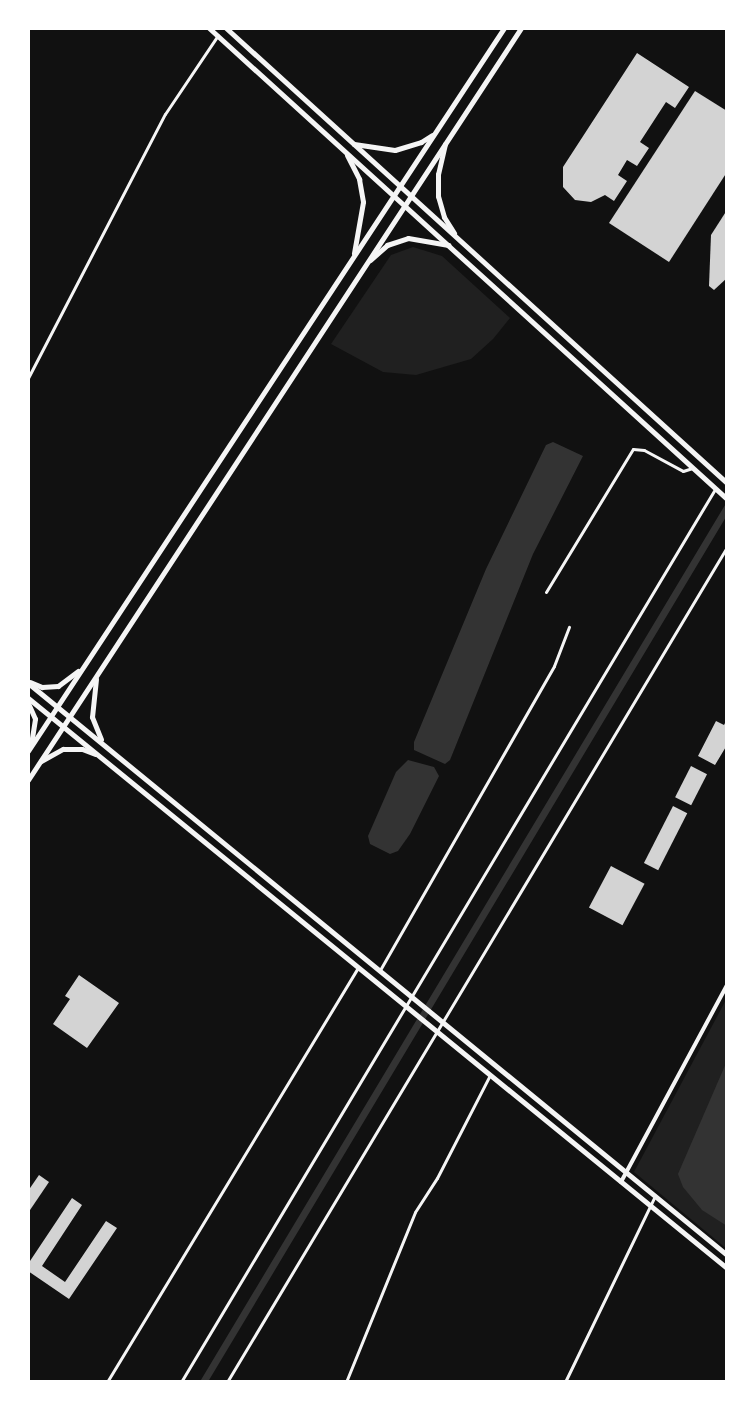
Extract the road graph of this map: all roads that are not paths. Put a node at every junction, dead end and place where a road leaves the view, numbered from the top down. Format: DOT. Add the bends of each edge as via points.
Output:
graph roads {
  1 [pos="209,28"];
  2 [pos="226,28"];
  3 [pos="504,28"];
  4 [pos="521,28"];
  5 [pos="218,35"];
  6 [pos="436,132"];
  7 [pos="446,139"];
  8 [pos="351,142"];
  9 [pos="344,151"];
  10 [pos="400,188"];
  11 [pos="410,195"];
  12 [pos="394,197"];
  13 [pos="404,204"];
  14 [pos="456,237"];
  15 [pos="450,246"];
  16 [pos="352,260"];
  17 [pos="363,267"];
  18 [pos="28,378"];
  19 [pos="692,468"];
  20 [pos="727,470"];
  21 [pos="724,480"];
  22 [pos="715,489"];
  23 [pos="727,499"];
  24 [pos="727,547"];
  25 [pos="546,592"];
  26 [pos="569,627"];
  27 [pos="85,665"];
  28 [pos="97,674"];
  29 [pos="28,682"];
  30 [pos="28,700"];
  31 [pos="57,707"];
  32 [pos="51,717"];
  33 [pos="69,717"];
  34 [pos="63,727"];
  35 [pos="109,749"];
  36 [pos="28,751"];
  37 [pos="102,758"];
  38 [pos="40,762"];
  39 [pos="28,780"];
  40 [pos="358,967"];
  41 [pos="380,970"];
  42 [pos="727,985"];
  43 [pos="413,997"];
  44 [pos="407,1007"];
  45 [pos="440,1021"];
  46 [pos="434,1030"];
  47 [pos="490,1075"];
  48 [pos="627,1173"];
  49 [pos="621,1182"];
  50 [pos="655,1196"];
  51 [pos="650,1206"];
  52 [pos="727,1255"];
  53 [pos="727,1268"];
  54 [pos="107,1382"];
  55 [pos="181,1382"];
  56 [pos="227,1382"];
  57 [pos="346,1382"];
  58 [pos="565,1382"];
  1 -- 5 [label="main road"];
  2 -- 8 [label="main road"];
  3 -- 6 [label="main road"];
  4 -- 7 [label="main road"];
  5 -- 9 [label="main road"];
  5 -- 18 [label="street" via="165,114"];
  6 -- 7 [label="main road" via="435,145"];
  6 -- 8 [label="main road" via="395,150"];
  6 -- 10 [label="main road"];
  7 -- 11 [label="main road"];
  7 -- 14 [label="main road" via="438,196"];
  8 -- 10 [label="main road"];
  9 -- 12 [label="main road"];
  9 -- 16 [label="main road" via="359,179 363,202"];
  10 -- 11 [label="main road"];
  10 -- 12 [label="main road"];
  11 -- 13 [label="main road"];
  11 -- 14 [label="main road"];
  12 -- 13 [label="main road"];
  12 -- 16 [label="main road"];
  13 -- 15 [label="main road"];
  13 -- 17 [label="main road"];
  14 -- 21 [label="main road"];
  15 -- 17 [label="main road" via="419,238 397,241"];
  15 -- 19 [label="main road"];
  16 -- 27 [label="main road"];
  17 -- 28 [label="main road"];
  19 -- 22 [label="main road"];
  19 -- 25 [label="street" via="683,471 633,449"];
  20 -- 21 [label="street"];
  22 -- 23 [label="main road"];
  22 -- 43 [label="street"];
  24 -- 45 [label="street"];
  26 -- 41 [label="street" via="554,666"];
  27 -- 29 [label="main road" via="58,686"];
  27 -- 31 [label="main road"];
  28 -- 33 [label="main road"];
  28 -- 35 [label="main road" via="92,717"];
  29 -- 31 [label="main road"];
  30 -- 32 [label="main road"];
  30 -- 36 [label="main road" via="35,719"];
  31 -- 32 [label="main road"];
  31 -- 33 [label="main road"];
  32 -- 34 [label="main road"];
  32 -- 36 [label="main road"];
  33 -- 34 [label="main road"];
  33 -- 35 [label="main road"];
  34 -- 37 [label="main road"];
  34 -- 38 [label="main road"];
  35 -- 41 [label="main road"];
  37 -- 38 [label="main road" via="72,748"];
  37 -- 40 [label="main road"];
  38 -- 39 [label="main road"];
  40 -- 44 [label="main road"];
  40 -- 54 [label="street"];
  41 -- 43 [label="main road"];
  42 -- 48 [label="street"];
  43 -- 44 [label="street"];
  43 -- 45 [label="main road"];
  44 -- 46 [label="main road"];
  44 -- 55 [label="street"];
  45 -- 46 [label="street"];
  45 -- 48 [label="main road"];
  46 -- 47 [label="main road"];
  46 -- 56 [label="street"];
  47 -- 49 [label="main road"];
  47 -- 57 [label="street" via="415,1212"];
  48 -- 49 [label="street"];
  48 -- 50 [label="main road"];
  49 -- 51 [label="main road"];
  50 -- 51 [label="street"];
  50 -- 52 [label="main road"];
  51 -- 53 [label="main road"];
  51 -- 58 [label="street"];
}
